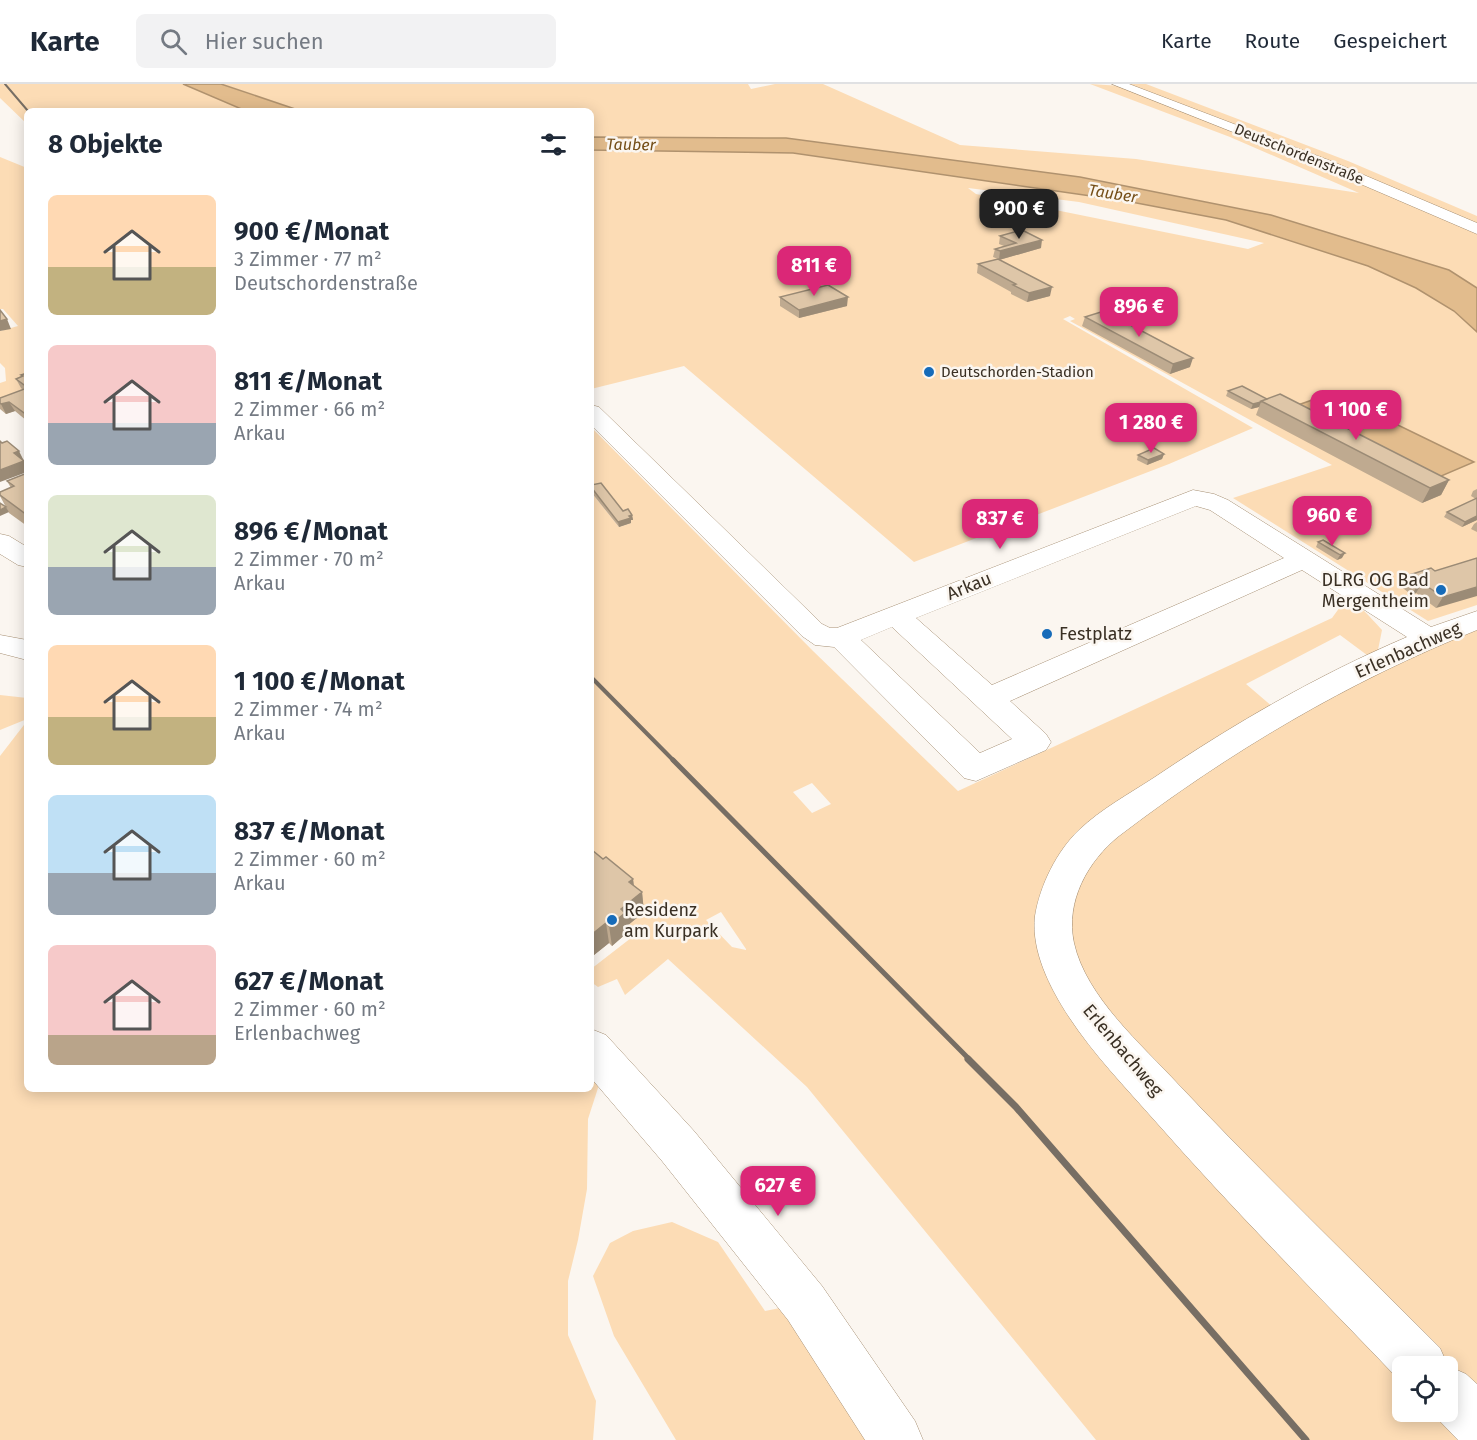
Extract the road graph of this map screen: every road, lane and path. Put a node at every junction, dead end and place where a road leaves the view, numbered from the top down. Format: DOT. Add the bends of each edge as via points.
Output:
graph roads {
  1 [pos="1118,84"];
  2 [pos="1146,84"];
  3 [pos="1477,216"];
  4 [pos="1477,230"];
  5 [pos="594,415"];
  6 [pos="0,542"];
  7 [pos="24,556"];
  8 [pos="1305,559"];
  9 [pos="895,615"];
  10 [pos="1477,620"];
  11 [pos="841,637"];
  12 [pos="1428,638"];
  13 [pos="0,644"];
  14 [pos="24,649"];
  15 [pos="988,699"];
  16 [pos="594,1051"];
  17 [pos="1412,1356"];
  18 [pos="1458,1402"];
  19 [pos="1477,1422"];
  20 [pos="896,1440"];
  1 -- 4 [label="street, Deutschordenstraße" via="1326,164"];
  2 -- 3 [label="street" via="1348,161"];
  5 -- 11 [label="street" via="812,630 825,638"];
  6 -- 7 [label="street"];
  8 -- 9 [label="street, Arkau" via="1219,505 1193,498"];
  8 -- 12 [label="street, Arkau"];
  8 -- 15 [label="street"];
  9 -- 11 [label="street, Arkau"];
  9 -- 15 [label="street"];
  10 -- 12 [label="street, Erlenbachweg"];
  11 -- 15 [label="street" via="976,769 1035,742"];
  12 -- 17 [label="street, Erlenbachweg" via="1376,661 1292,707 1111,824 1090,840 1066,875 1054,918 1055,942 1067,978 1103,1031 1198,1138"];
  13 -- 14 [label="street"];
  16 -- 20 [label="street" via="678,1146 805,1303"];
  18 -- 19 [label="street"];
}
